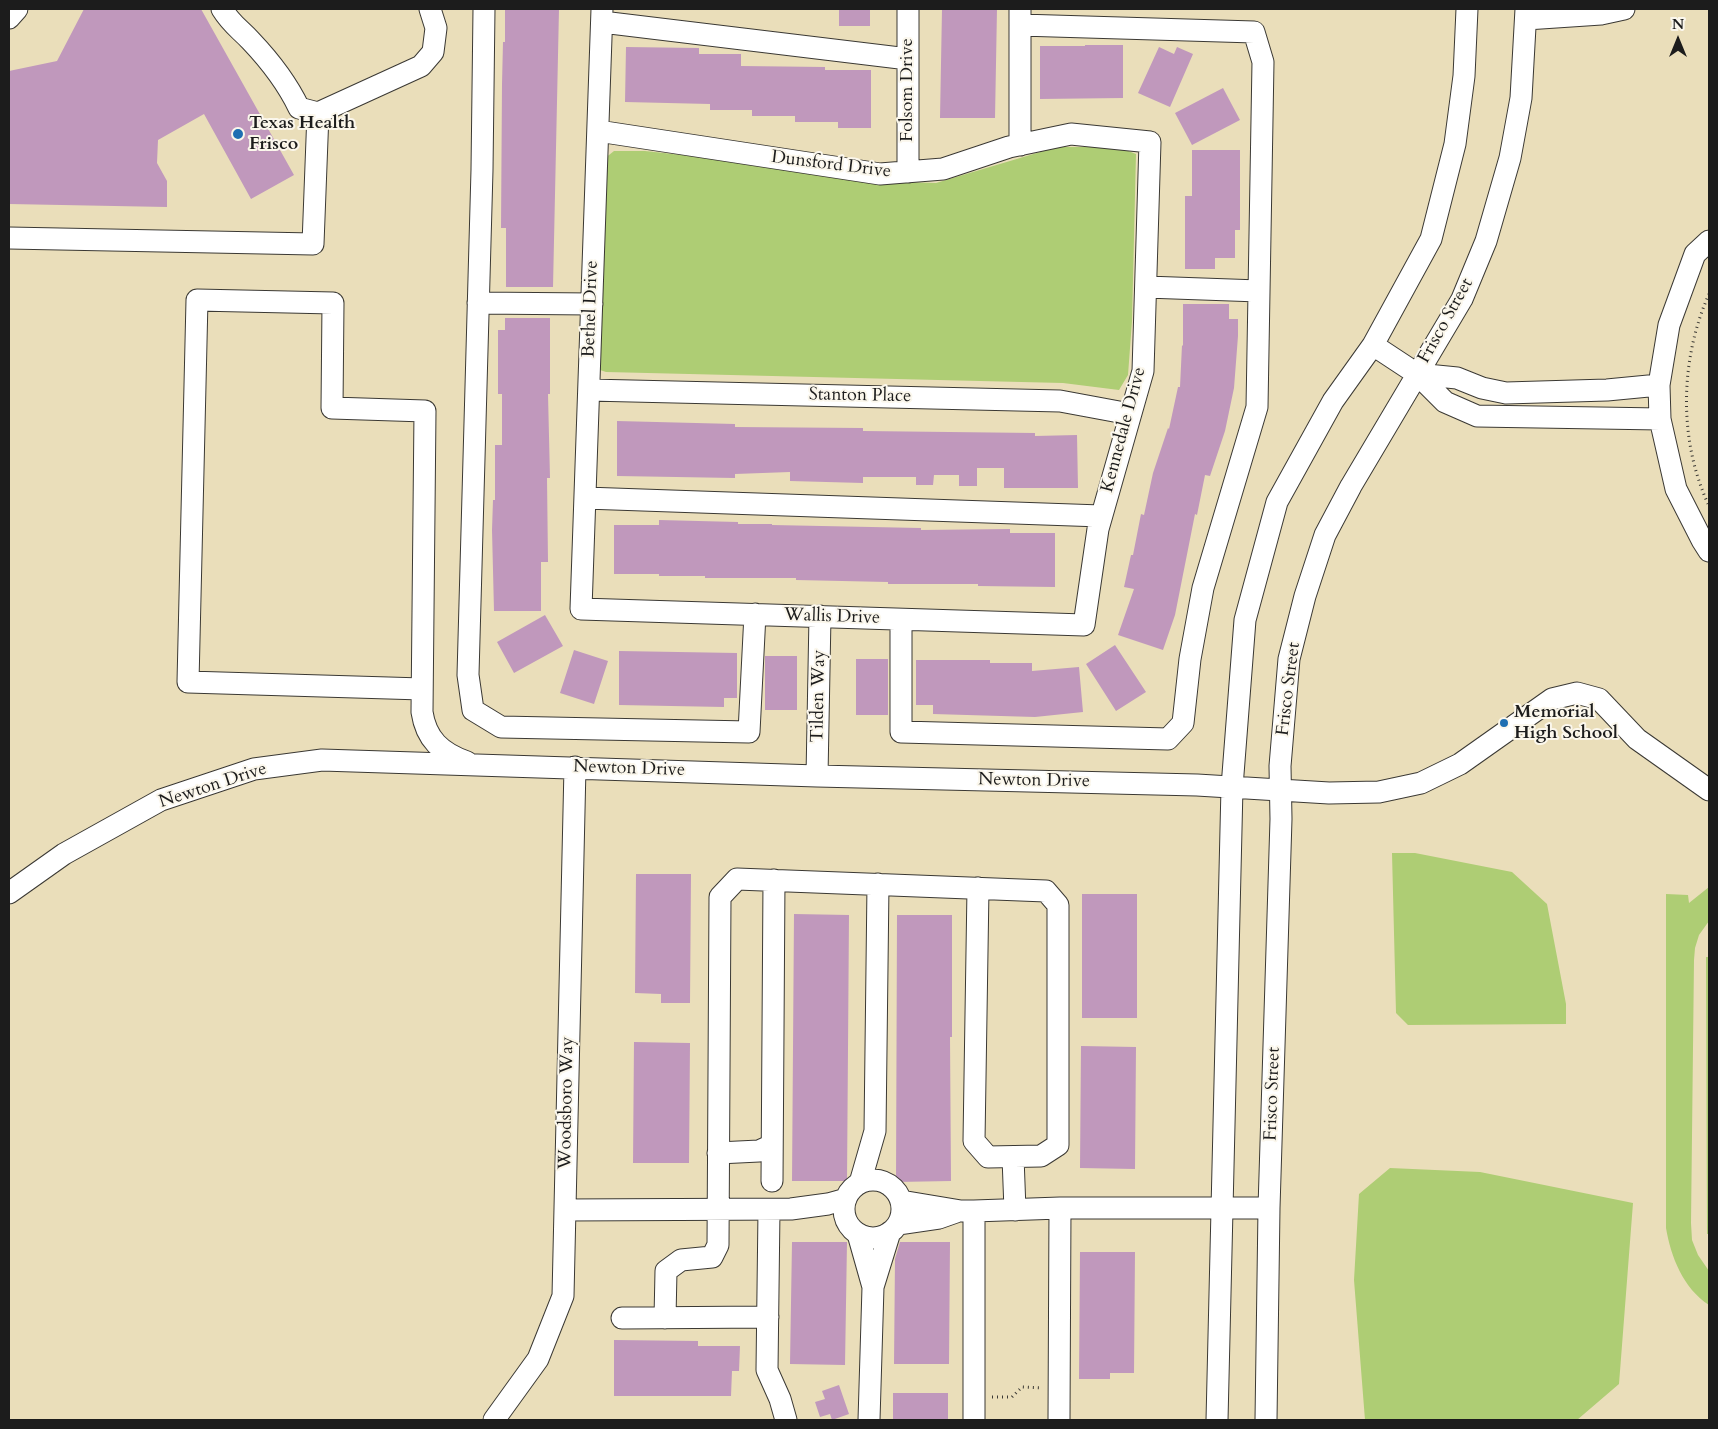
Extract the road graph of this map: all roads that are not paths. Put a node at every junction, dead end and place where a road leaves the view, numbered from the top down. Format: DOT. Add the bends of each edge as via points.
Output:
graph roads {
  1 [pos="17,9"];
  2 [pos="222,9"];
  3 [pos="430,9"];
  4 [pos="484,9"];
  5 [pos="908,9"];
  6 [pos="1467,9"];
  7 [pos="1624,9"];
  8 [pos="1526,14"];
  9 [pos="602,15"];
  10 [pos="1020,17"];
  11 [pos="9,18"];
  12 [pos="908,59"];
  13 [pos="318,113"];
  14 [pos="598,131"];
  15 [pos="1150,142"];
  16 [pos="1020,145"];
  17 [pos="908,172"];
  18 [pos="9,238"];
  19 [pos="1709,241"];
  20 [pos="1146,287"];
  21 [pos="1259,291"];
  22 [pos="478,303"];
  23 [pos="592,304"];
  24 [pos="1374,345"];
  25 [pos="1417,374"];
  26 [pos="1659,385"];
  27 [pos="589,390"];
  28 [pos="1130,414"];
  29 [pos="1660,419"];
  30 [pos="585,498"];
  31 [pos="1101,516"];
  32 [pos="1709,550"];
  33 [pos="581,609"];
  34 [pos="755,614"];
  35 [pos="820,616"];
  36 [pos="902,620"];
  37 [pos="1084,625"];
  38 [pos="422,689"];
  39 [pos="474,765"];
  40 [pos="575,768"];
  41 [pos="817,776"];
  42 [pos="1232,787"];
  43 [pos="1280,790"];
  44 [pos="1709,790"];
  45 [pos="774,880"];
  46 [pos="878,884"];
  47 [pos="978,888"];
  48 [pos="9,893"];
  49 [pos="875,1131"];
  50 [pos="772,1145"];
  51 [pos="718,1152"];
  52 [pos="1013,1157"];
  53 [pos="772,1181"];
  54 [pos="884,1182"];
  55 [pos="853,1191"];
  56 [pos="900,1201"];
  57 [pos="1060,1208"];
  58 [pos="1222,1208"];
  59 [pos="1270,1208"];
  60 [pos="791,1209"];
  61 [pos="565,1210"];
  62 [pos="718,1210"];
  63 [pos="769,1210"];
  64 [pos="1015,1210"];
  65 [pos="967,1211"];
  66 [pos="894,1228"];
  67 [pos="854,1231"];
  68 [pos="873,1288"];
  69 [pos="768,1317"];
  70 [pos="622,1318"];
  71 [pos="665,1318"];
  72 [pos="494,1420"];
  73 [pos="786,1420"];
  74 [pos="870,1420"];
  75 [pos="974,1420"];
  76 [pos="1059,1420"];
  77 [pos="1217,1420"];
  78 [pos="1266,1420"];
  1 -- 11 [label="street"];
  2 -- 13 [label="street" via="287,84 299,108"];
  3 -- 13 [label="street" via="436,28 433,52 422,66"];
  4 -- 22 [label="street"];
  5 -- 12 [label="street, Folsom Drive"];
  6 -- 24 [label="street" via="1464,76 1455,144 1431,239"];
  7 -- 8 [label="street" via="1601,14"];
  8 -- 25 [label="street, Frisco Street" via="1521,98 1510,158 1486,241 1462,298"];
  9 -- 12 [label="street"];
  9 -- 14 [label="street, Bethel Drive"];
  10 -- 16 [label="street"];
  10 -- 21 [label="street" via="1254,32 1263,62"];
  12 -- 17 [label="street, Folsom Drive"];
  13 -- 18 [label="street" via="313,244"];
  14 -- 17 [label="street, Dunsford Drive" via="880,174"];
  14 -- 23 [label="street, Bethel Drive"];
  15 -- 16 [label="street, Dunsford Drive" via="1071,134"];
  15 -- 20 [label="street, Kennedale Drive"];
  16 -- 17 [label="street, Dunsford Drive" via="942,169"];
  19 -- 26 [label="street" via="1695,254 1669,325"];
  20 -- 21 [label="street"];
  20 -- 28 [label="street, Kennedale Drive" via="1143,371"];
  21 -- 36 [label="street" via="1257,407 1203,588 1183,723 1168,739 900,732"];
  22 -- 23 [label="street"];
  22 -- 34 [label="street" via="468,675 473,710 501,727 749,732"];
  23 -- 27 [label="street, Bethel Drive"];
  24 -- 25 [label="street"];
  24 -- 42 [label="street" via="1333,401 1277,502 1245,620"];
  25 -- 26 [label="street" via="1457,378 1506,393"];
  25 -- 29 [label="street" via="1445,402 1477,416"];
  25 -- 43 [label="street, Frisco Street" via="1325,535 1289,659"];
  26 -- 29 [label="street"];
  27 -- 28 [label="street, Stanton Place" via="1060,401"];
  27 -- 30 [label="street, Bethel Drive"];
  28 -- 31 [label="street, Kennedale Drive"];
  29 -- 32 [label="street" via="1676,489"];
  30 -- 31 [label="street"];
  30 -- 33 [label="street, Bethel Drive"];
  31 -- 37 [label="street, Kennedale Drive"];
  33 -- 34 [label="street, Wallis Drive"];
  34 -- 35 [label="street, Wallis Drive"];
  35 -- 36 [label="street, Wallis Drive"];
  35 -- 41 [label="street, Tilden Way"];
  36 -- 37 [label="street, Wallis Drive"];
  38 -- 38 [label="street" via="425,411 332,408 333,303 197,300 188,682"];
  38 -- 39 [label="street" via="424,723 436,744 446,753"];
  39 -- 40 [label="street, Newton Drive"];
  39 -- 48 [label="street, Newton Drive" via="322,760 254,769 161,800 64,854"];
  40 -- 41 [label="street, Newton Drive"];
  40 -- 61 [label="street, Woodsboro Way"];
  41 -- 42 [label="street, Newton Drive"];
  42 -- 43 [label="street, Newton Drive"];
  42 -- 58 [label="street"];
  43 -- 44 [label="street, Newton Drive" via="1379,792 1421,783 1460,764 1552,699 1577,693 1599,699 1636,739"];
  43 -- 59 [label="street, Frisco Street"];
  45 -- 46 [label="street"];
  45 -- 50 [label="street"];
  45 -- 51 [label="street" via="737,879 720,897"];
  46 -- 47 [label="street"];
  46 -- 49 [label="street"];
  47 -- 52 [label="street" via="974,1140 988,1157"];
  47 -- 52 [label="street" via="1046,891 1058,905 1058,1145 1041,1156"];
  49 -- 54 [label="street"];
  49 -- 55 [label="street"];
  50 -- 51 [label="street" via="759,1151"];
  50 -- 53 [label="street"];
  51 -- 62 [label="street"];
  52 -- 64 [label="street"];
  54 -- 55 [label="street" via="874,1180"];
  54 -- 56 [label="street"];
  55 -- 60 [label="street" via="828,1204"];
  55 -- 67 [label="street" via="844,1209"];
  56 -- 65 [label="street"];
  56 -- 66 [label="street" via="902,1210"];
  57 -- 58 [label="street"];
  57 -- 64 [label="street"];
  57 -- 76 [label="street"];
  58 -- 59 [label="street"];
  58 -- 77 [label="street"];
  59 -- 78 [label="street, Frisco Street"];
  60 -- 63 [label="street"];
  60 -- 67 [label="street" via="819,1216"];
  61 -- 62 [label="street"];
  61 -- 72 [label="street, Woodsboro Way" via="563,1296 538,1359"];
  62 -- 63 [label="street"];
  62 -- 71 [label="street" via="718,1245 712,1257 681,1260 666,1271"];
  63 -- 69 [label="street"];
  64 -- 65 [label="street"];
  65 -- 66 [label="street"];
  65 -- 75 [label="street"];
  66 -- 67 [label="street" via="880,1237 870,1238"];
  66 -- 68 [label="street"];
  67 -- 68 [label="street"];
  68 -- 74 [label="street"];
  69 -- 71 [label="street"];
  69 -- 73 [label="street" via="767,1370"];
  70 -- 71 [label="street"];
}
